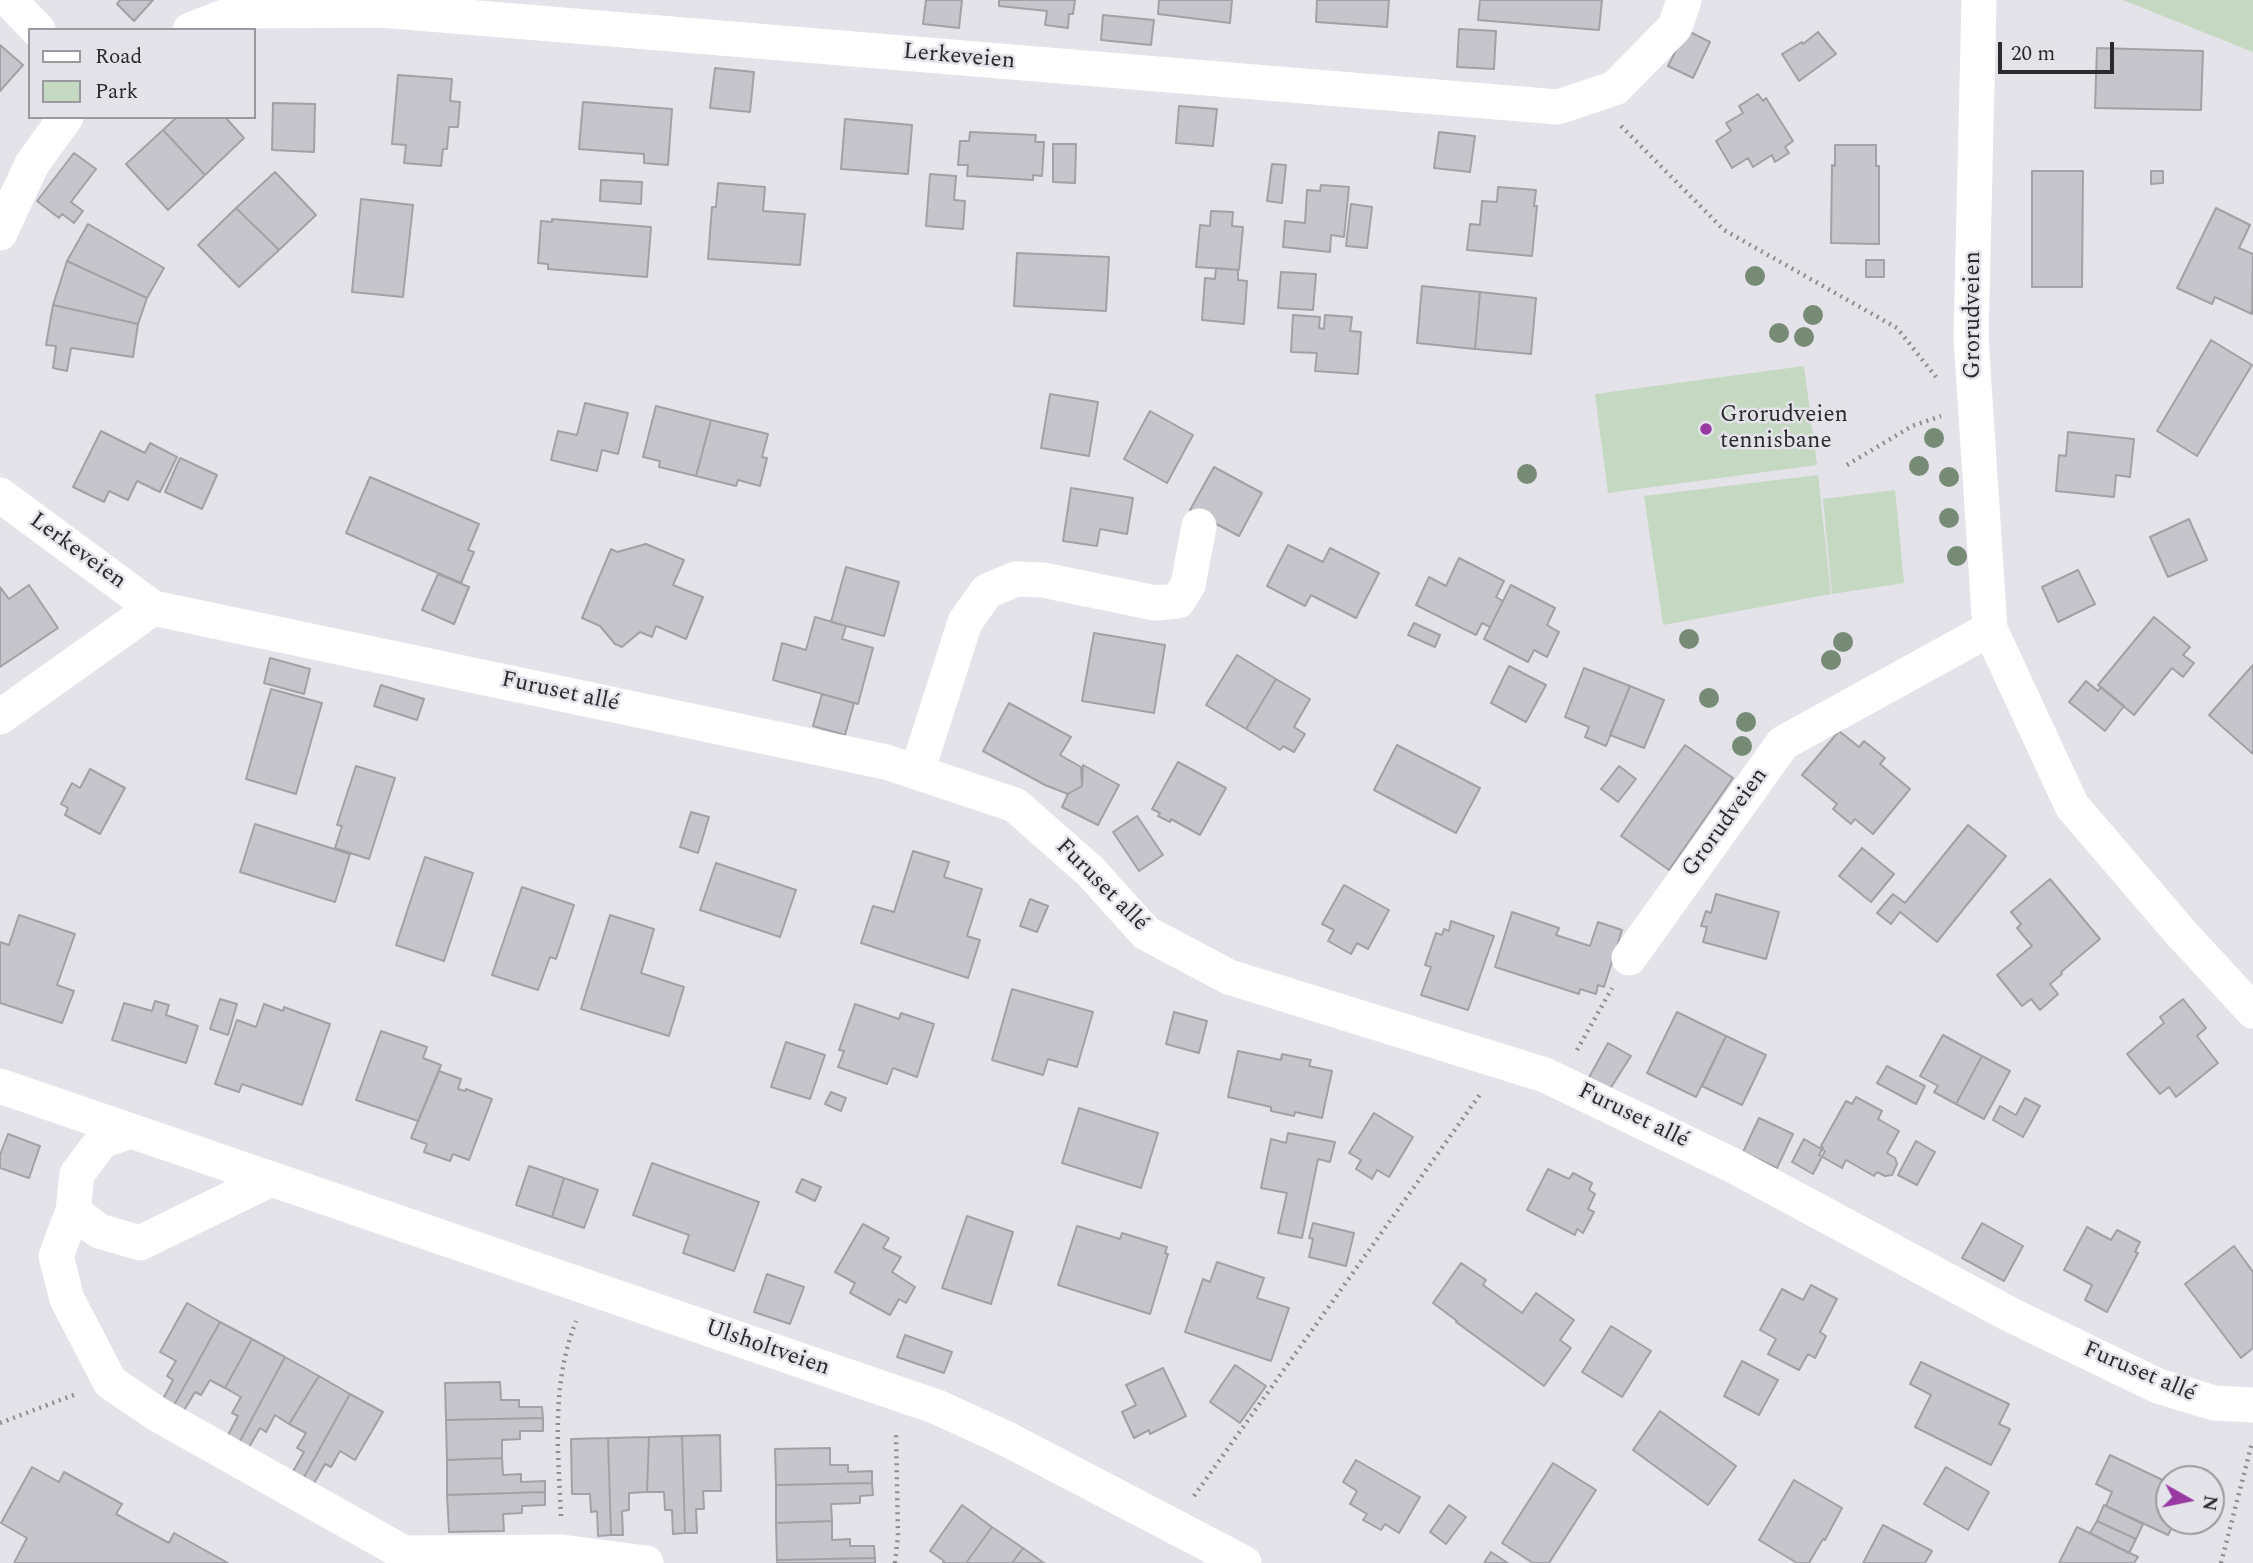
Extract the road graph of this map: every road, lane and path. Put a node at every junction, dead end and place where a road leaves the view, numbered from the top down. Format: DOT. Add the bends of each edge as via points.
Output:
graph roads {
  1 [pos="9,0"];
  2 [pos="1684,0"];
  3 [pos="1979,0"];
  4 [pos="36,28"];
  5 [pos="195,28"];
  6 [pos="1591,96"];
  7 [pos="65,119"];
  8 [pos="0,233"];
  9 [pos="1975,404"];
  10 [pos="1847,465"];
  11 [pos="0,495"];
  12 [pos="1199,526"];
  13 [pos="153,608"];
  14 [pos="1990,629"];
  15 [pos="0,717"];
  16 [pos="917,772"];
  17 [pos="1629,958"];
  18 [pos="2253,1011"];
  19 [pos="1504,1062"];
  20 [pos="1559,1082"];
  21 [pos="0,1086"];
  22 [pos="130,1131"];
  23 [pos="271,1179"];
  24 [pos="73,1211"];
  25 [pos="592,1290"];
  26 [pos="110,1381"];
  27 [pos="895,1393"];
  28 [pos="2253,1405"];
  29 [pos="0,1423"];
  30 [pos="2253,1438"];
  31 [pos="1173,1526"];
  32 [pos="562,1552"];
  33 [pos="646,1563"];
  34 [pos="895,1563"];
  35 [pos="1244,1563"];
  36 [pos="2221,1563"];
  1 -- 4 [label="street"];
  2 -- 6 [label="street, Lerkeveien" via="1675,27 1615,88"];
  3 -- 9 [label="street, Grorudveien" via="1970,338"];
  5 -- 6 [label="street, Lerkeveien" via="239,11 381,10 1558,107"];
  6 -- 9 [label="path" via="1724,230 1898,328 1947,391"];
  7 -- 8 [label="street" via="32,164"];
  9 -- 10 [label="path" via="1912,426"];
  9 -- 14 [label="street, Grorudveien"];
  11 -- 13 [label="street, Lerkeveien"];
  12 -- 16 [label="street" via="1188,584 1178,601 1156,603 1043,580 1016,579 987,591 965,622"];
  13 -- 15 [label="street"];
  13 -- 16 [label="street, Furuset allé"];
  14 -- 17 [label="street, Grorudveien" via="1783,743"];
  14 -- 18 [label="street, Grorudveien" via="2072,806"];
  16 -- 19 [label="street, Furuset allé" via="1015,805 1090,871 1146,933 1229,977"];
  17 -- 20 [label="path"];
  19 -- 20 [label="street, Furuset allé"];
  19 -- 31 [label="path"];
  20 -- 28 [label="street, Furuset allé" via="1736,1167 2011,1315 2158,1386 2214,1403"];
  21 -- 22 [label="street, Ulsholtveien"];
  22 -- 23 [label="street, Ulsholtveien"];
  22 -- 24 [label="street" via="102,1141 77,1174"];
  23 -- 24 [label="street" via="140,1242 99,1231"];
  23 -- 25 [label="street, Ulsholtveien"];
  24 -- 26 [label="street" via="56,1256 67,1299"];
  25 -- 27 [label="street, Ulsholtveien"];
  25 -- 32 [label="path" via="566,1348 559,1378 556,1413"];
  26 -- 29 [label="path"];
  26 -- 32 [label="street" via="157,1414 404,1553"];
  27 -- 31 [label="street, Ulsholtveien" via="1007,1438"];
  27 -- 34 [label="path"];
  30 -- 36 [label="path"];
  31 -- 35 [label="street, Ulsholtveien"];
  32 -- 33 [label="street"];
}
